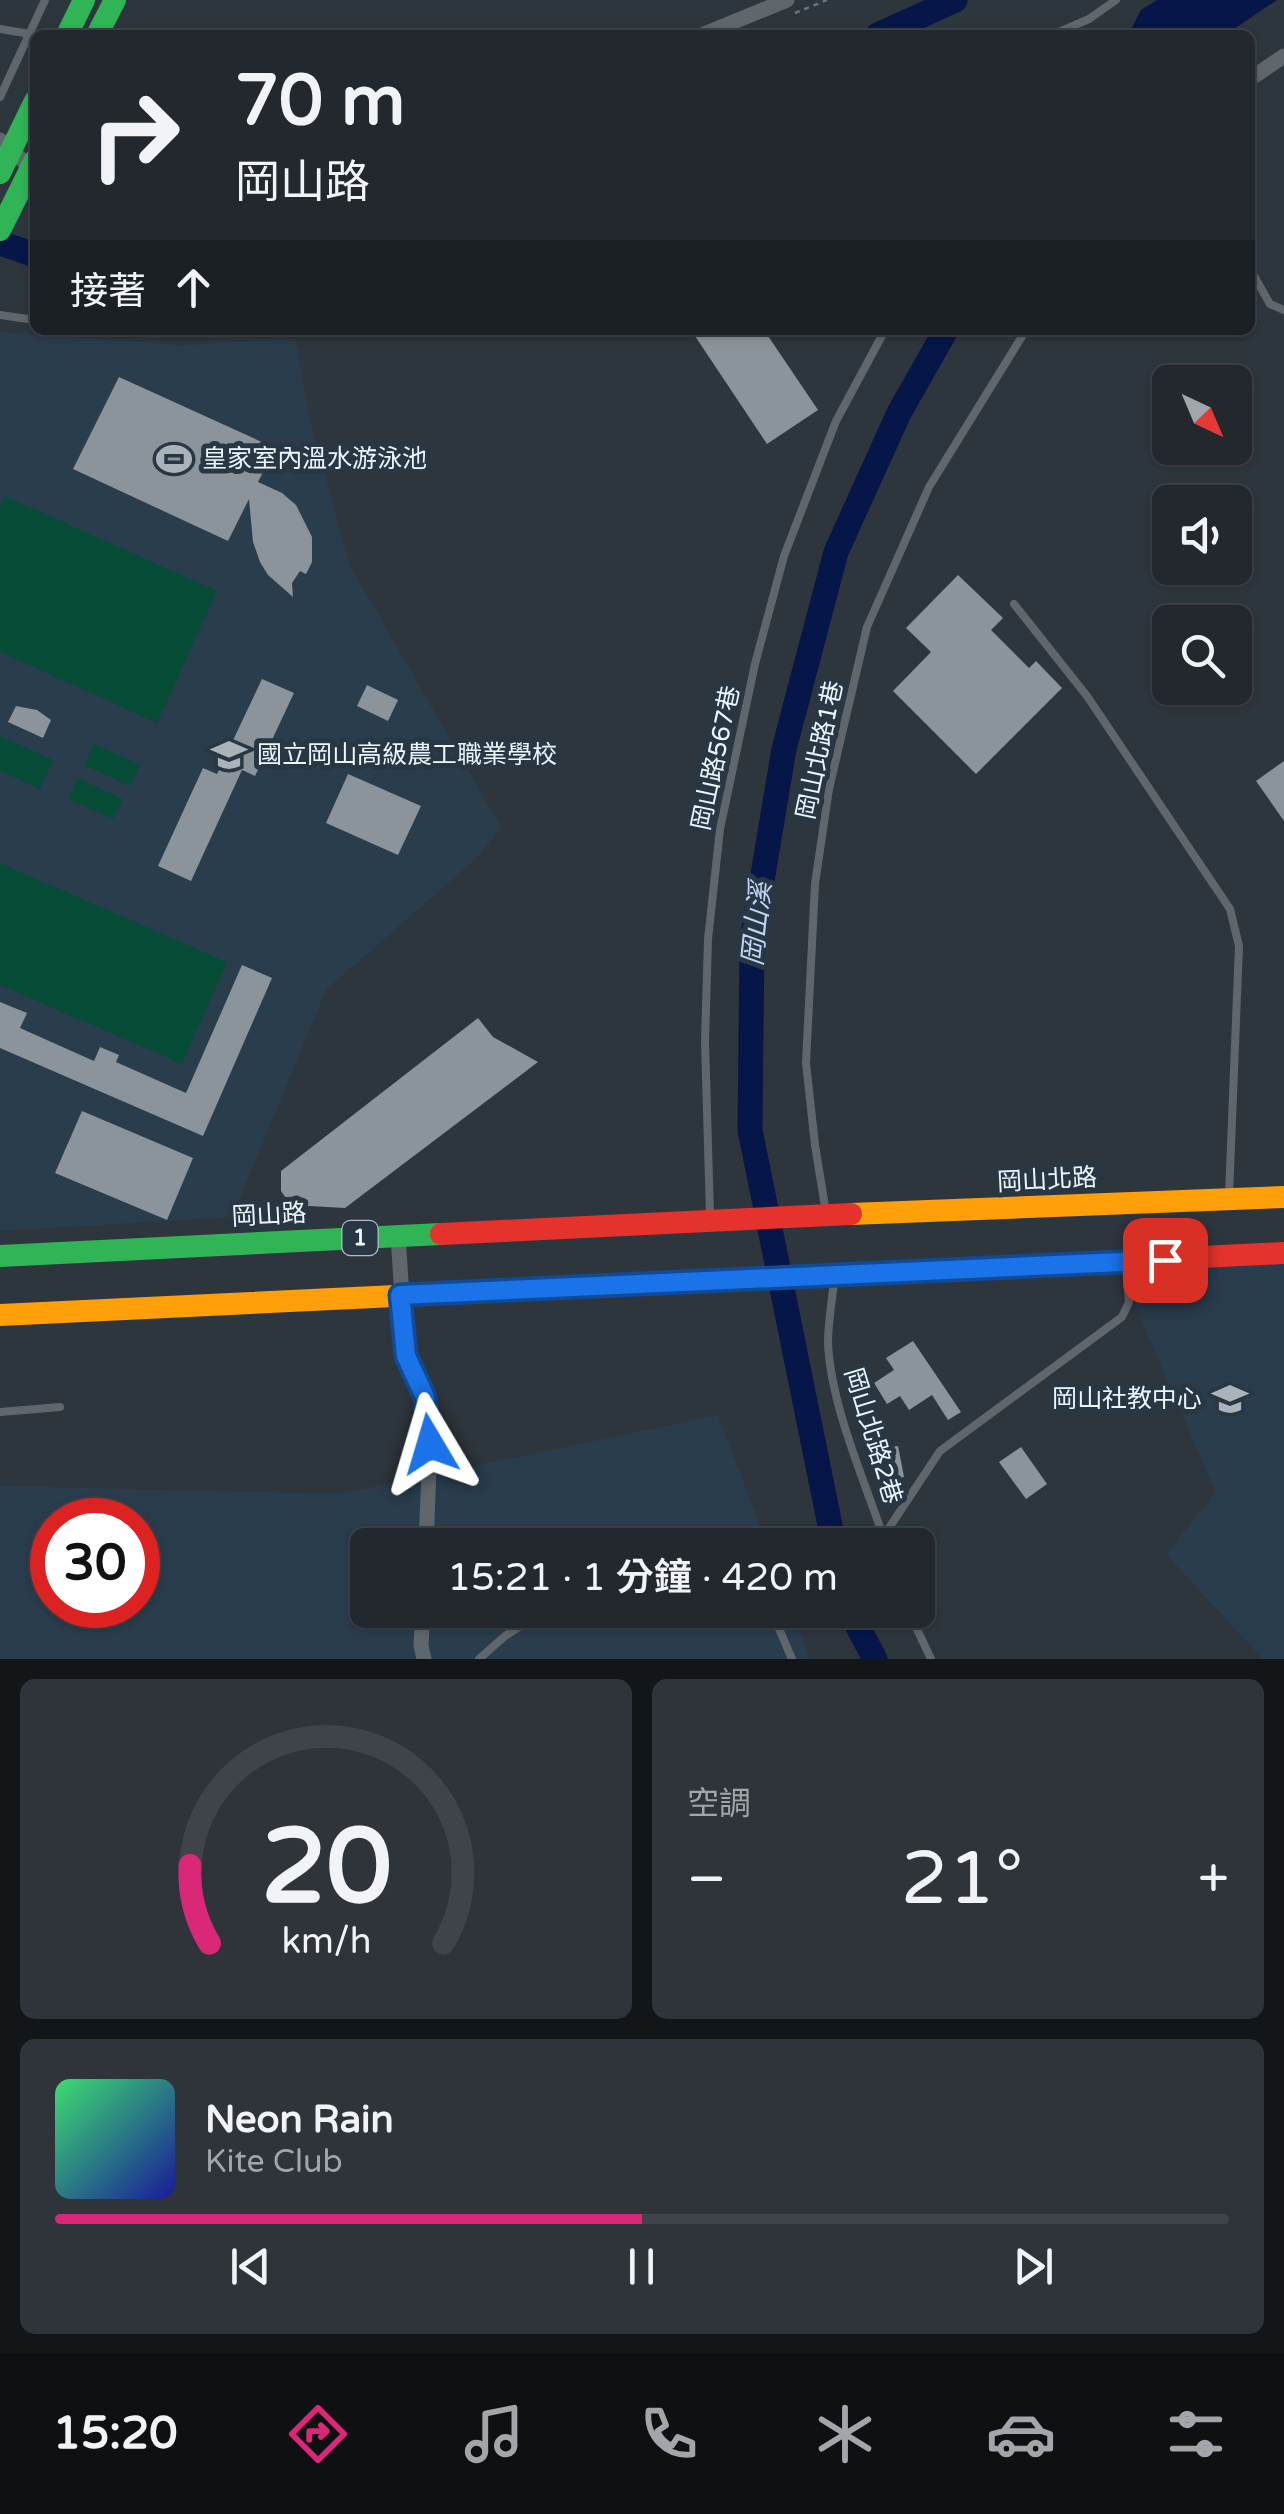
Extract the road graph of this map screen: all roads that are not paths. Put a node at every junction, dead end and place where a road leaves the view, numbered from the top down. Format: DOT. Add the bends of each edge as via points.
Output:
graph roads {
  1 [pos="45,0"];
  2 [pos="84,0"];
  3 [pos="115,0"];
  4 [pos="787,0"];
  5 [pos="1116,0"];
  6 [pos="1089,18"];
  7 [pos="0,29"];
  8 [pos="32,30"];
  9 [pos="69,30"];
  10 [pos="100,30"];
  11 [pos="714,30"];
  12 [pos="1063,30"];
  13 [pos="1077,30"];
  14 [pos="30,34"];
  15 [pos="1282,60"];
  16 [pos="1255,75"];
  17 [pos="0,97"];
  18 [pos="30,111"];
  19 [pos="4,157"];
  20 [pos="30,170"];
  21 [pos="30,172"];
  22 [pos="0,230"];
  23 [pos="1255,278"];
  24 [pos="1284,310"];
  25 [pos="0,315"];
  26 [pos="30,319"];
  27 [pos="882,335"];
  28 [pos="1023,335"];
  29 [pos="1014,604"];
  30 [pos="1284,1196"];
  31 [pos="1229,1199"];
  32 [pos="820,1218"];
  33 [pos="716,1220"];
  34 [pos="398,1236"];
  35 [pos="1284,1254"];
  36 [pos="0,1256"];
  37 [pos="1125,1262"];
  38 [pos="834,1276"];
  39 [pos="400,1295"];
  40 [pos="0,1315"];
  41 [pos="60,1406"];
  42 [pos="0,1412"];
  43 [pos="427,1528"];
  44 [pos="881,1528"];
  45 [pos="893,1528"];
  46 [pos="422,1628"];
  47 [pos="518,1628"];
  48 [pos="779,1628"];
  49 [pos="916,1628"];
  50 [pos="424,1659"];
  51 [pos="479,1659"];
  52 [pos="792,1659"];
  53 [pos="931,1659"];
  1 -- 8 [label="lane"];
  2 -- 9 [label="main road"];
  3 -- 10 [label="main road"];
  4 -- 11 [label="street"];
  5 -- 6 [label="lane"];
  6 -- 12 [label="lane"];
  6 -- 13 [label="lane"];
  7 -- 14 [label="lane"];
  14 -- 17 [label="lane"];
  15 -- 16 [label="street"];
  18 -- 19 [label="main road"];
  19 -- 20 [label="street"];
  21 -- 22 [label="main road"];
  23 -- 24 [label="lane" via="1270,304"];
  25 -- 26 [label="lane"];
  27 -- 33 [label="lane, 岡山路567巷" via="836,421 784,556 720,829 704,1042"];
  28 -- 32 [label="lane, 岡山北路1巷" via="928,487 867,627 829,789 815,884 806,1063"];
  29 -- 31 [label="lane" via="1087,696 1230,908 1239,946"];
  30 -- 31 [label="main road, 岡山北路 / 1"];
  31 -- 32 [label="main road, 岡山北路 / 1"];
  32 -- 33 [label="main road, 1"];
  33 -- 34 [label="main road, 岡山路 / 1"];
  34 -- 36 [label="main road, 岡山路 / 1"];
  34 -- 39 [label="street"];
  35 -- 37 [label="main road"];
  37 -- 38 [label="main road"];
  37 -- 45 [label="lane" via="1129,1302 1122,1317 940,1450"];
  38 -- 39 [label="main road"];
  38 -- 44 [label="lane, 岡山北路2巷" via="830,1362"];
  39 -- 40 [label="main road"];
  39 -- 43 [label="street" via="406,1356 425,1397"];
  41 -- 42 [label="lane"];
  46 -- 50 [label="street"];
  47 -- 51 [label="lane"];
  48 -- 52 [label="lane"];
  49 -- 53 [label="lane"];
}
